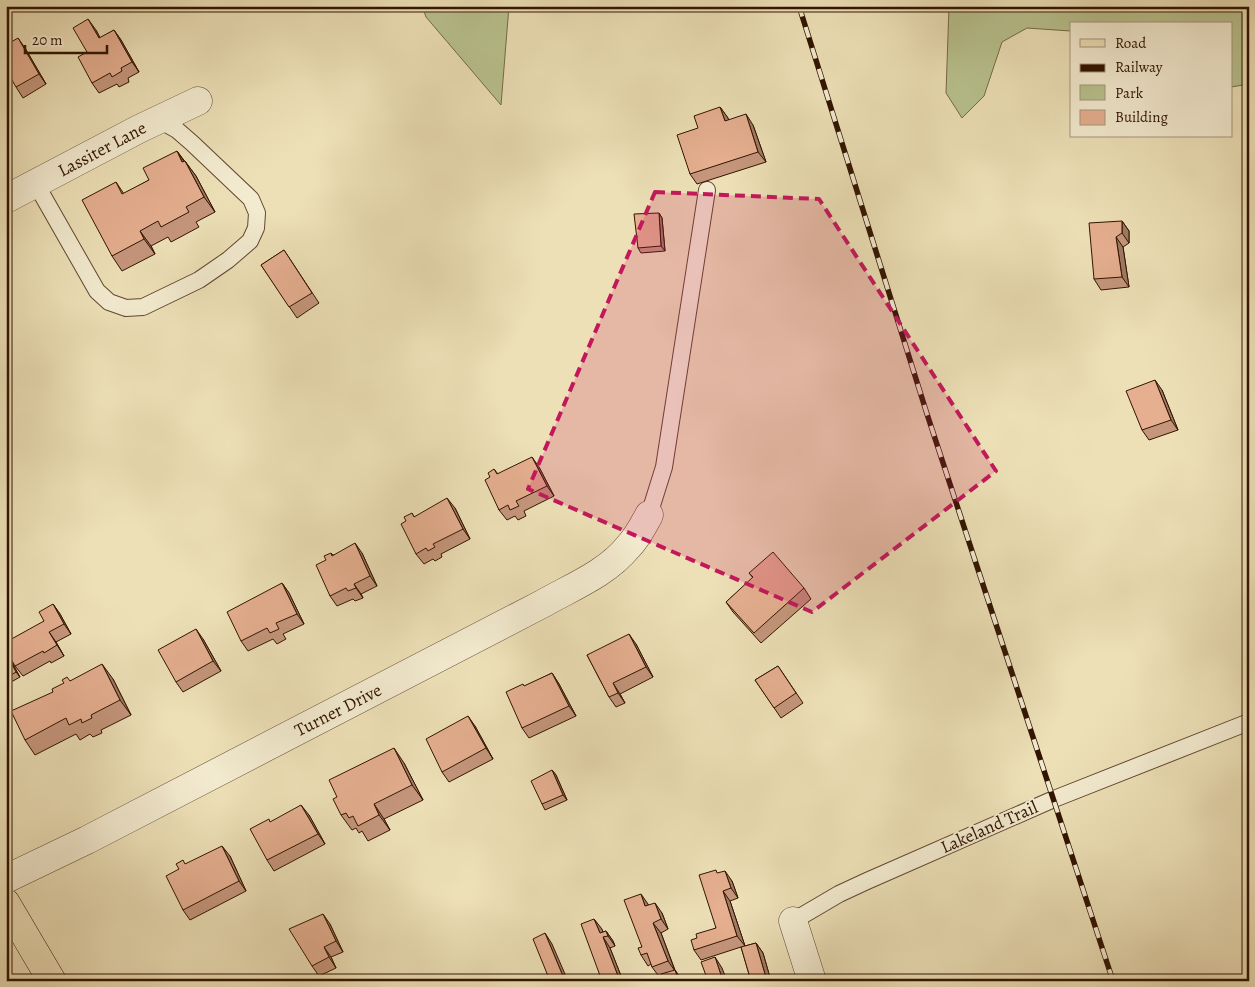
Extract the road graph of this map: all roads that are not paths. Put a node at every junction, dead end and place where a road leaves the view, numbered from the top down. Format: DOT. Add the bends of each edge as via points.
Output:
graph roads {
  1 [pos="198,101"];
  2 [pos="159,120"];
  3 [pos="36,184"];
  4 [pos="707,190"];
  5 [pos="6,199"];
  6 [pos="649,515"];
  7 [pos="1249,722"];
  8 [pos="6,879"];
  9 [pos="8,912"];
  10 [pos="793,921"];
  11 [pos="52,981"];
  12 [pos="812,981"];
  1 -- 2 [label="street, Lassiter Lane"];
  2 -- 3 [label="street, Lassiter Lane"];
  2 -- 3 [label="lane" via="177,130 205,155 251,199 257,213 256,228 250,241 199,280 143,307 126,308 109,302 97,291"];
  3 -- 5 [label="street, Lassiter Lane"];
  4 -- 6 [label="lane" via="664,467"];
  6 -- 8 [label="street, Turner Drive" via="628,548 606,568 87,840"];
  7 -- 10 [label="lane, Lakeland Trail" via="1054,799 839,894"];
  9 -- 11 [label="main road"];
  10 -- 12 [label="street, Lakeland Trail"];
}
